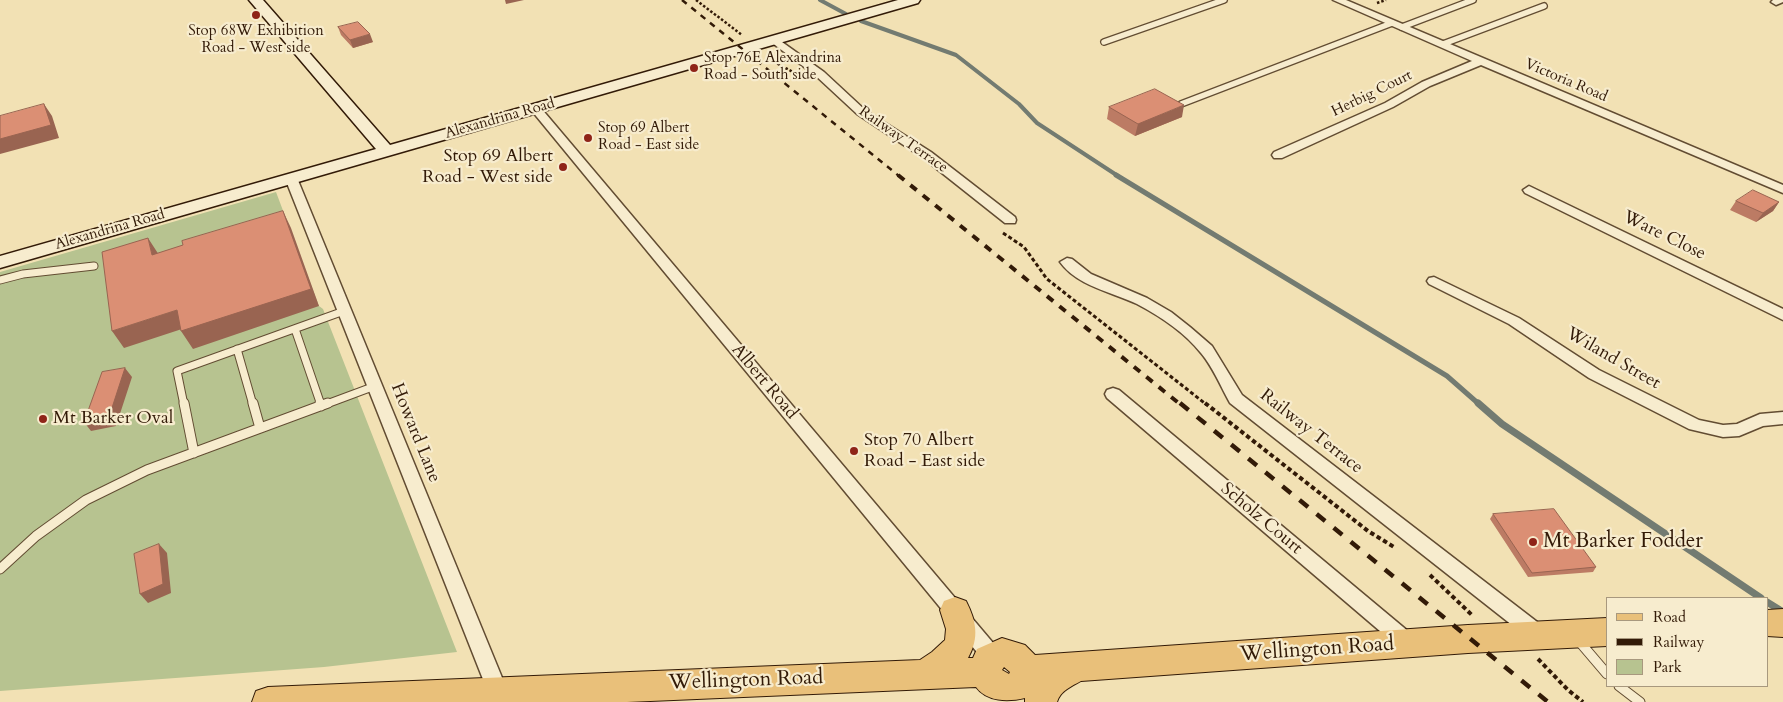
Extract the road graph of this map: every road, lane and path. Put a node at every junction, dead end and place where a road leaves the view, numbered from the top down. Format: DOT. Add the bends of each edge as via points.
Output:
graph roads {
  1 [pos="256,0"];
  2 [pos="696,0"];
  3 [pos="913,0"];
  4 [pos="1224,0"];
  5 [pos="1338,0"];
  6 [pos="1473,0"];
  7 [pos="1544,6"];
  8 [pos="1397,25"];
  9 [pos="768,42"];
  10 [pos="1104,42"];
  11 [pos="1443,44"];
  12 [pos="1481,61"];
  13 [pos="795,74"];
  14 [pos="1182,104"];
  15 [pos="536,109"];
  16 [pos="387,151"];
  17 [pos="1278,155"];
  18 [pos="291,178"];
  19 [pos="1783,189"];
  20 [pos="1529,190"];
  21 [pos="1010,220"];
  22 [pos="1000,231"];
  23 [pos="0,262"];
  24 [pos="1067,262"];
  25 [pos="94,266"];
  26 [pos="0,280"];
  27 [pos="1434,281"];
  28 [pos="344,312"];
  29 [pos="1783,316"];
  30 [pos="295,329"];
  31 [pos="238,349"];
  32 [pos="375,386"];
  33 [pos="1113,394"];
  34 [pos="321,406"];
  35 [pos="1783,418"];
  36 [pos="260,428"];
  37 [pos="194,453"];
  38 [pos="1402,552"];
  39 [pos="0,569"];
  40 [pos="1425,570"];
  41 [pos="955,610"];
  42 [pos="1474,617"];
  43 [pos="1606,632"];
  44 [pos="1572,633"];
  45 [pos="1408,643"];
  46 [pos="1538,646"];
  47 [pos="989,664"];
  48 [pos="1606,673"];
  49 [pos="923,675"];
  50 [pos="1620,687"];
  51 [pos="1029,690"];
  52 [pos="500,697"];
  53 [pos="268,702"];
  54 [pos="1583,702"];
  55 [pos="1640,702"];
  1 -- 16 [label="main road"];
  2 -- 9 [label="path" via="741,35"];
  3 -- 9 [label="main road, Alexandrina Road"];
  4 -- 10 [label="lane"];
  5 -- 8 [label="street, Victoria Road"];
  6 -- 8 [label="lane"];
  7 -- 11 [label="lane"];
  8 -- 11 [label="street, Victoria Road"];
  8 -- 14 [label="lane"];
  9 -- 13 [label="path" via="778,64"];
  9 -- 15 [label="main road, Alexandrina Road"];
  9 -- 21 [label="street, Railway Terrace" via="820,74 861,112 927,156"];
  11 -- 12 [label="street, Victoria Road"];
  12 -- 17 [label="street, Herbig Court"];
  12 -- 19 [label="street, Victoria Road"];
  15 -- 16 [label="main road, Alexandrina Road"];
  15 -- 41 [label="street, Albert Road"];
  16 -- 18 [label="main road, Alexandrina Road"];
  18 -- 23 [label="main road, Alexandrina Road"];
  18 -- 28 [label="street, Howard Lane"];
  20 -- 29 [label="street, Ware Close"];
  22 -- 38 [label="path" via="1024,247 1047,279 1368,531"];
  24 -- 46 [label="street, Railway Terrace" via="1086,278 1142,301 1186,330 1207,350 1236,399"];
  25 -- 26 [label="lane" via="23,274"];
  27 -- 35 [label="street, Wiland Street" via="1514,320 1594,374 1695,425 1739,430 1760,420"];
  28 -- 30 [label="lane"];
  28 -- 32 [label="street, Howard Lane"];
  30 -- 31 [label="lane"];
  30 -- 34 [label="lane"];
  31 -- 36 [label="lane"];
  31 -- 37 [label="lane" via="177,371"];
  32 -- 34 [label="lane"];
  32 -- 52 [label="street, Howard Lane"];
  33 -- 45 [label="street, Scholz Court"];
  34 -- 36 [label="lane"];
  36 -- 37 [label="lane"];
  37 -- 39 [label="lane" via="148,470 86,500 36,536"];
  40 -- 42 [label="path"];
  41 -- 47 [label="street, Albert Road"];
  41 -- 49 [label="main road" via="962,631 957,650"];
  43 -- 44 [label="main road, Wellington Road"];
  44 -- 46 [label="main road, Wellington Road"];
  44 -- 48 [label="lane"];
  45 -- 46 [label="main road, Wellington Road"];
  45 -- 51 [label="main road, Wellington Road" via="1082,665 1058,676 1048,685"];
  46 -- 54 [label="path" via="1568,690"];
  47 -- 49 [label="main road, Wellington Road"];
  47 -- 51 [label="main road" via="989,682 997,689"];
  49 -- 52 [label="main road, Wellington Road"];
  50 -- 55 [label="lane"];
  52 -- 53 [label="main road, Wellington Road"];
}
